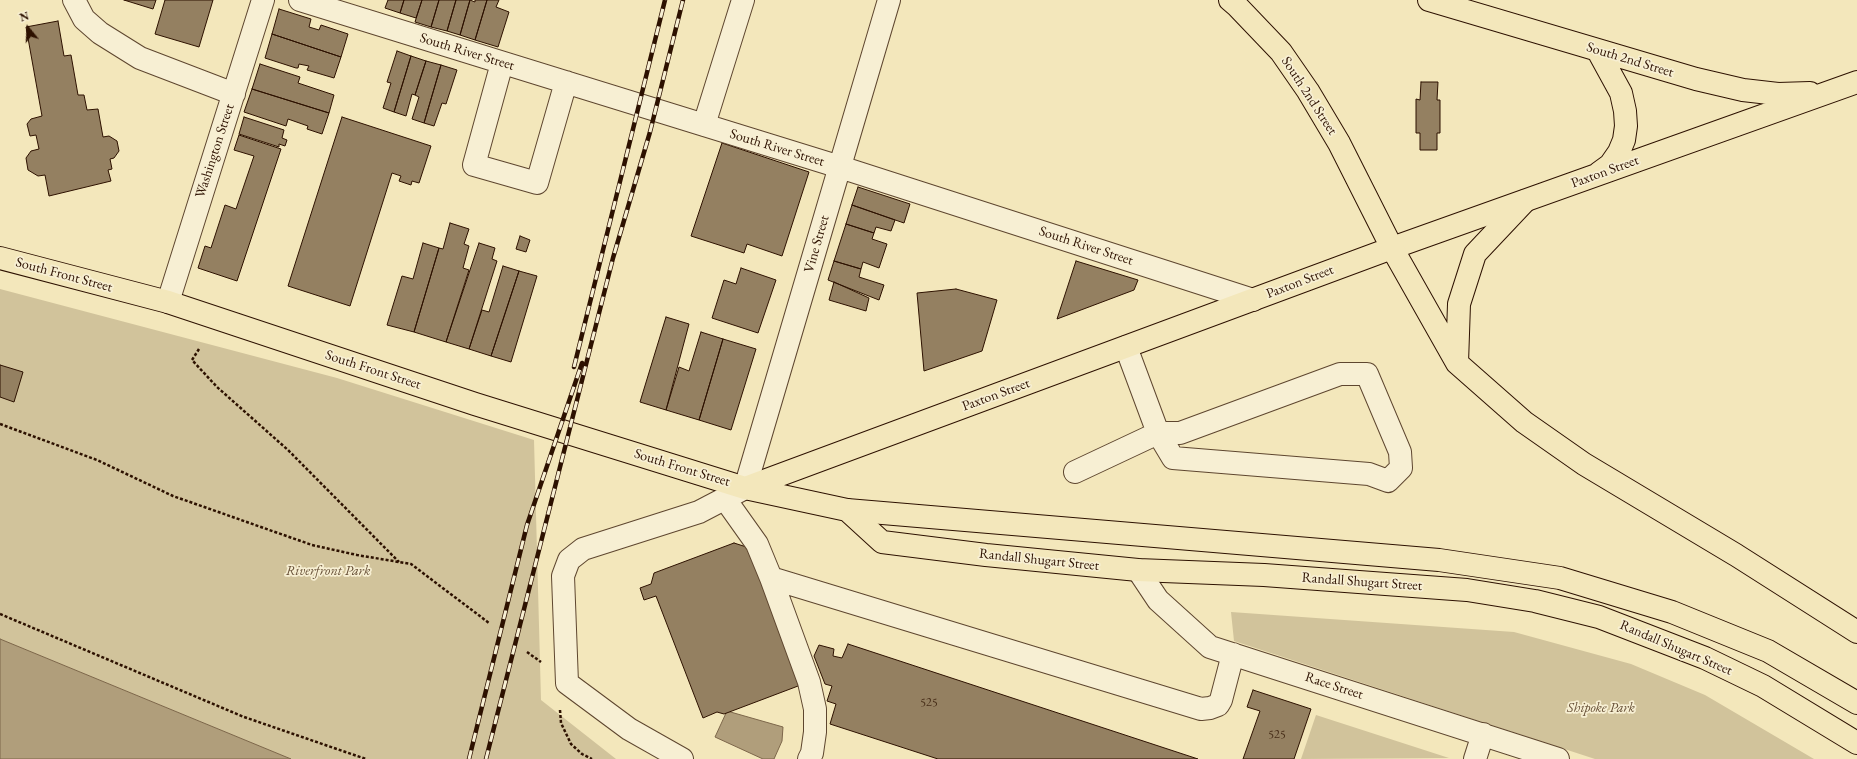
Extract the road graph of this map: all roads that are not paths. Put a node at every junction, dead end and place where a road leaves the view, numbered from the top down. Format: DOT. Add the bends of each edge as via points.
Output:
graph roads {
  1 [pos="74,0"];
  2 [pos="263,0"];
  3 [pos="300,0"];
  4 [pos="743,0"];
  5 [pos="889,0"];
  6 [pos="1230,0"];
  7 [pos="1429,0"];
  8 [pos="1598,51"];
  9 [pos="502,63"];
  10 [pos="566,82"];
  11 [pos="1857,82"];
  12 [pos="1835,90"];
  13 [pos="234,94"];
  14 [pos="704,125"];
  15 [pos="840,167"];
  16 [pos="1597,175"];
  17 [pos="1525,201"];
  18 [pos="1392,248"];
  19 [pos="0,258"];
  20 [pos="1253,300"];
  21 [pos="168,302"];
  22 [pos="1126,347"];
  23 [pos="1457,363"];
  24 [pos="1158,433"];
  25 [pos="1075,472"];
  26 [pos="745,488"];
  27 [pos="724,499"];
  28 [pos="847,510"];
  29 [pos="1138,570"];
  30 [pos="771,578"];
  31 [pos="1857,632"];
  32 [pos="1234,654"];
  33 [pos="1857,703"];
  34 [pos="1483,734"];
  35 [pos="1857,743"];
  36 [pos="815,757"];
  37 [pos="682,759"];
  38 [pos="1475,759"];
  39 [pos="1558,759"];
  1 -- 13 [label="street" via="84,19 140,58"];
  2 -- 13 [label="street, Washington Street"];
  3 -- 9 [label="street, South River Street"];
  4 -- 14 [label="street"];
  5 -- 15 [label="street, Vine Street"];
  6 -- 18 [label="main road, South 2nd Street" via="1281,52 1308,91 1339,143"];
  7 -- 8 [label="main road, South 2nd Street"];
  8 -- 12 [label="main road, South 2nd Street" via="1696,80 1743,90 1810,94"];
  8 -- 16 [label="main road" via="1621,93 1626,126 1619,152 1610,165"];
  9 -- 10 [label="street, South River Street"];
  9 -- 10 [label="street" via="474,165 537,183"];
  10 -- 14 [label="street, South River Street"];
  11 -- 12 [label="main road, Paxton Street"];
  12 -- 16 [label="main road, Paxton Street"];
  13 -- 21 [label="street, Washington Street"];
  14 -- 15 [label="street, South River Street"];
  15 -- 20 [label="street, South River Street"];
  15 -- 26 [label="street, Vine Street"];
  16 -- 17 [label="main road, Paxton Street"];
  17 -- 18 [label="main road, Paxton Street"];
  17 -- 23 [label="main road" via="1475,254 1459,304"];
  18 -- 20 [label="main road, Paxton Street"];
  18 -- 23 [label="main road, South 2nd Street"];
  19 -- 21 [label="main road, South Front Street"];
  20 -- 22 [label="main road, Paxton Street"];
  21 -- 26 [label="main road, South Front Street" via="475,404"];
  22 -- 24 [label="street"];
  22 -- 26 [label="main road, Paxton Street"];
  23 -- 31 [label="main road, South 2nd Street" via="1524,422 1584,464 1736,555"];
  24 -- 24 [label="street" via="1180,434 1340,374 1367,374 1400,452 1402,468 1388,481 1369,474 1173,458"];
  24 -- 25 [label="street"];
  26 -- 27 [label="street, South Front Street"];
  26 -- 28 [label="main road, South Front Street"];
  27 -- 30 [label="street" via="757,544"];
  27 -- 37 [label="street, South Front Street" via="699,512 583,549 569,560 563,576 567,682 629,729"];
  28 -- 29 [label="main road, Randall Shugart Street" via="882,542"];
  28 -- 33 [label="main road, South Front Street" via="1438,560 1560,578 1672,612 1768,651"];
  29 -- 32 [label="street, Race Street" via="1158,600 1198,638 1210,647"];
  29 -- 35 [label="main road, Randall Shugart Street" via="1394,584 1467,590 1535,601 1599,617 1705,658 1763,686"];
  30 -- 32 [label="street" via="1201,708 1218,705"];
  30 -- 36 [label="street" via="809,682 815,709"];
  32 -- 34 [label="street, Race Street"];
  34 -- 38 [label="street"];
  34 -- 39 [label="street, Race Street"];
}
